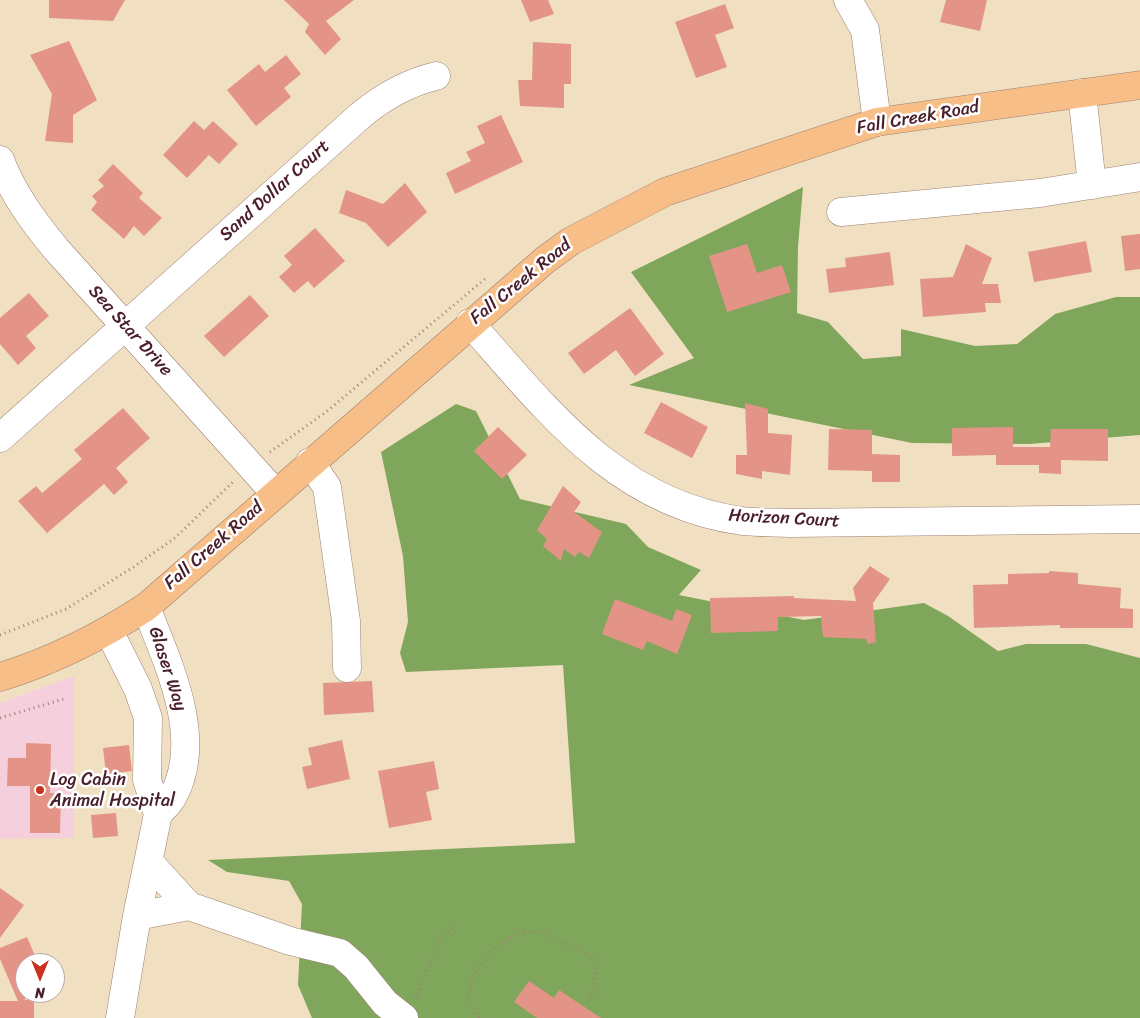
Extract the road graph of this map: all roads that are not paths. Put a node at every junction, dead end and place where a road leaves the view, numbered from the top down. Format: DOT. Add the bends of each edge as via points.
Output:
graph roads {
  1 [pos="848,0"];
  2 [pos="436,76"];
  3 [pos="1140,85"];
  4 [pos="1082,93"];
  5 [pos="877,122"];
  6 [pos="0,160"];
  7 [pos="1140,177"];
  8 [pos="1092,185"];
  9 [pos="841,212"];
  10 [pos="470,322"];
  11 [pos="125,325"];
  12 [pos="0,438"];
  13 [pos="310,462"];
  14 [pos="275,493"];
  15 [pos="1140,519"];
  16 [pos="146,607"];
  17 [pos="109,631"];
  18 [pos="347,668"];
  19 [pos="0,677"];
  20 [pos="158,814"];
  21 [pos="149,862"];
  22 [pos="189,906"];
  23 [pos="137,916"];
  24 [pos="408,1013"];
  25 [pos="120,1018"];
  1 -- 5 [label="street" via="865,30"];
  2 -- 11 [label="street, Sand Dollar Court" via="384,96 361,114"];
  3 -- 4 [label="main road, Fall Creek Road"];
  4 -- 5 [label="main road, Fall Creek Road"];
  4 -- 8 [label="street"];
  5 -- 10 [label="main road, Fall Creek Road" via="665,192 571,241"];
  6 -- 11 [label="street, Sea Star Drive" via="9,183 30,216"];
  7 -- 8 [label="street"];
  8 -- 9 [label="street" via="1040,194"];
  10 -- 13 [label="main road, Fall Creek Road"];
  10 -- 15 [label="street, Horizon Court" via="578,442 641,487 708,513 742,521 791,523"];
  11 -- 12 [label="street, Sand Dollar Court"];
  11 -- 14 [label="street, Sea Star Drive"];
  13 -- 14 [label="main road, Fall Creek Road"];
  13 -- 18 [label="street" via="327,487 346,621"];
  14 -- 16 [label="main road, Fall Creek Road"];
  16 -- 17 [label="main road, Fall Creek Road"];
  16 -- 20 [label="street, Glaser Way" via="176,687 183,717 184,751 180,781 173,798"];
  17 -- 19 [label="main road, Fall Creek Road" via="72,650"];
  17 -- 20 [label="street, Glaser Way" via="138,689 148,718 147,780"];
  20 -- 21 [label="street, Glaser Way"];
  21 -- 22 [label="street"];
  21 -- 23 [label="street, Glaser Way"];
  22 -- 23 [label="street"];
  22 -- 24 [label="street" via="290,941 340,953 356,967 384,1003"];
  23 -- 25 [label="street, Glaser Way"];
}
